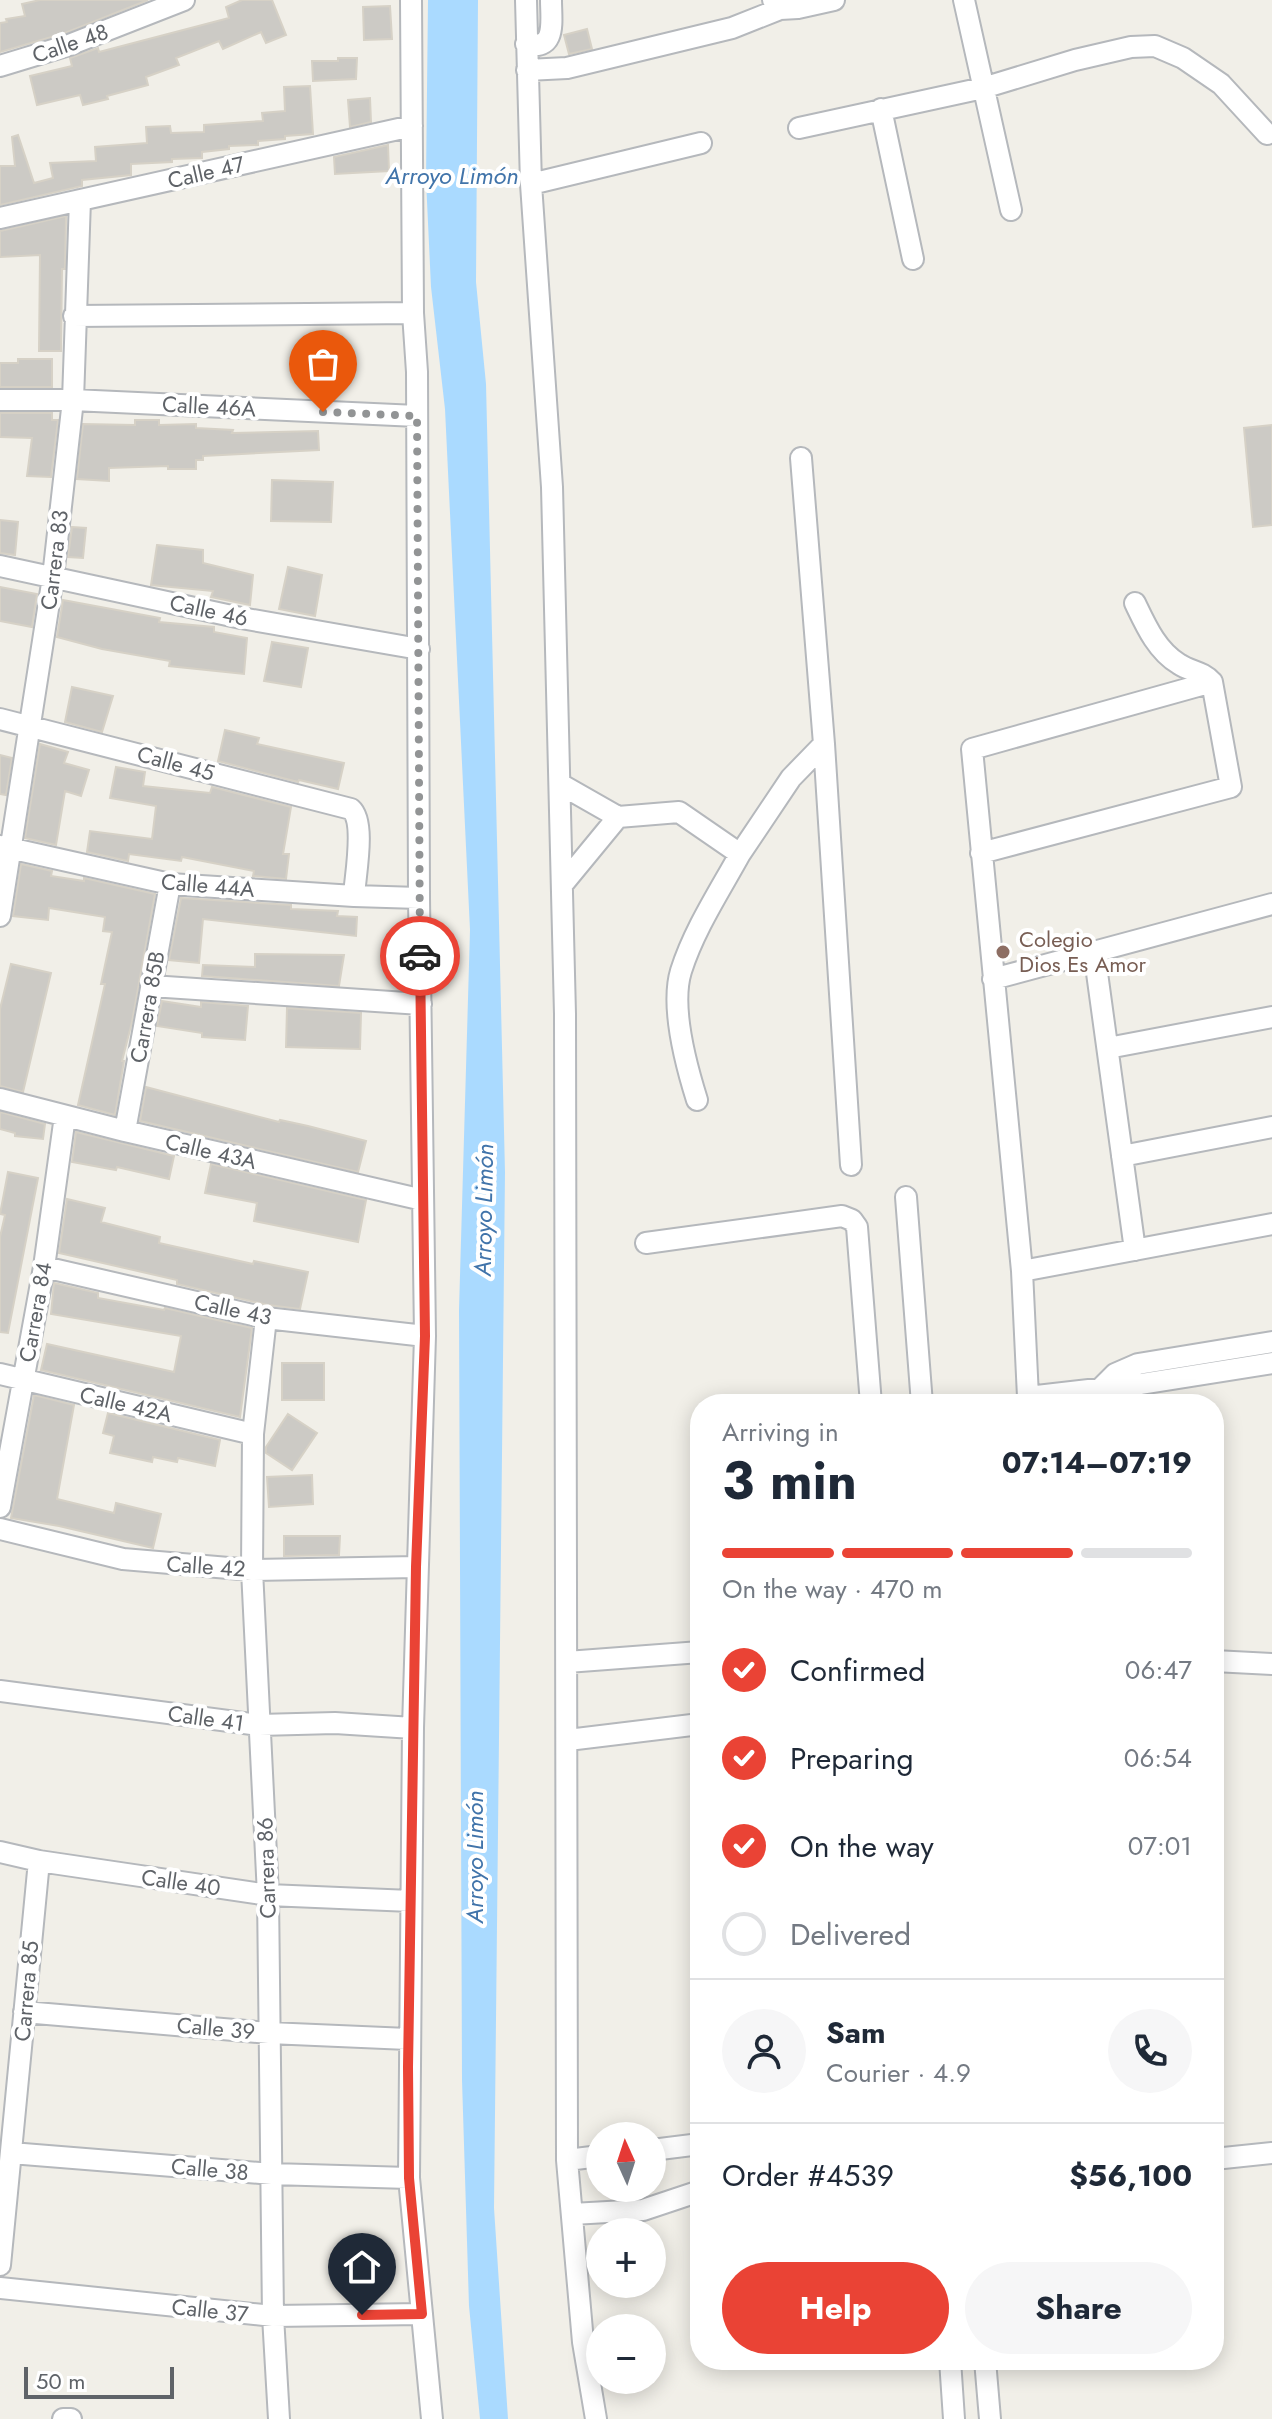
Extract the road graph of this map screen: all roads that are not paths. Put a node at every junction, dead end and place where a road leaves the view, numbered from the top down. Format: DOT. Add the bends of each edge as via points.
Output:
graph roads {
  1 [pos="184,0"];
  2 [pos="411,0"];
  3 [pos="526,0"];
  4 [pos="551,0"];
  5 [pos="834,0"];
  6 [pos="964,0"];
  7 [pos="776,4"];
  8 [pos="526,44"];
  9 [pos="0,66"];
  10 [pos="527,70"];
  11 [pos="983,88"];
  12 [pos="881,109"];
  13 [pos="412,126"];
  14 [pos="799,128"];
  15 [pos="1267,134"];
  16 [pos="701,143"];
  17 [pos="531,184"];
  18 [pos="80,200"];
  19 [pos="1011,210"];
  20 [pos="0,218"];
  21 [pos="913,259"];
  22 [pos="413,313"];
  23 [pos="74,316"];
  24 [pos="0,400"];
  25 [pos="73,400"];
  26 [pos="417,416"];
  27 [pos="801,458"];
  28 [pos="0,566"];
  29 [pos="53,577"];
  30 [pos="1135,603"];
  31 [pos="419,649"];
  32 [pos="1212,682"];
  33 [pos="0,719"];
  34 [pos="30,725"];
  35 [pos="824,744"];
  36 [pos="560,784"];
  37 [pos="618,817"];
  38 [pos="5,848"];
  39 [pos="981,853"];
  40 [pos="740,854"];
  41 [pos="170,884"];
  42 [pos="562,885"];
  43 [pos="354,896"];
  44 [pos="419,898"];
  45 [pos="1272,904"];
  46 [pos="0,916"];
  47 [pos="1094,951"];
  48 [pos="993,979"];
  49 [pos="151,986"];
  50 [pos="421,1004"];
  51 [pos="1272,1017"];
  52 [pos="1108,1048"];
  53 [pos="0,1099"];
  54 [pos="697,1100"];
  55 [pos="65,1116"];
  56 [pos="1272,1127"];
  57 [pos="125,1131"];
  58 [pos="1122,1156"];
  59 [pos="851,1165"];
  60 [pos="906,1197"];
  61 [pos="423,1200"];
  62 [pos="1272,1224"];
  63 [pos="646,1243"];
  64 [pos="1135,1250"];
  65 [pos="44,1267"];
  66 [pos="1022,1271"];
  67 [pos="266,1318"];
  68 [pos="425,1336"];
  69 [pos="1272,1342"];
  70 [pos="1272,1363"];
  71 [pos="0,1374"];
  72 [pos="23,1380"];
  73 [pos="1101,1388"];
  74 [pos="870,1394"];
  75 [pos="921,1394"];
  76 [pos="1028,1394"];
  77 [pos="1052,1394"];
  78 [pos="253,1434"];
  79 [pos="0,1507"];
  80 [pos="0,1529"];
  81 [pos="416,1567"];
  82 [pos="252,1570"];
  83 [pos="690,1653"];
  84 [pos="567,1662"];
  85 [pos="1224,1662"];
  86 [pos="1272,1664"];
  87 [pos="0,1691"];
  88 [pos="259,1725"];
  89 [pos="690,1725"];
  90 [pos="413,1728"];
  91 [pos="568,1740"];
  92 [pos="0,1852"];
  93 [pos="39,1861"];
  94 [pos="268,1895"];
  95 [pos="411,1901"];
  96 [pos="24,2012"];
  97 [pos="269,2033"];
  98 [pos="408,2039"];
  99 [pos="690,2145"];
  100 [pos="666,2148"];
  101 [pos="11,2153"];
  102 [pos="1272,2153"];
  103 [pos="586,2158"];
  104 [pos="1224,2158"];
  105 [pos="567,2160"];
  106 [pos="272,2174"];
  107 [pos="409,2178"];
  108 [pos="690,2194"];
  109 [pos="572,2214"];
  110 [pos="0,2265"];
  111 [pos="0,2288"];
  112 [pos="422,2314"];
  113 [pos="273,2316"];
  114 [pos="951,2370"];
  115 [pos="986,2370"];
  116 [pos="63,2419"];
  117 [pos="71,2419"];
  118 [pos="279,2419"];
  119 [pos="432,2419"];
  120 [pos="596,2419"];
  121 [pos="954,2419"];
  122 [pos="990,2419"];
  1 -- 9 [label="street, Calle 48"];
  2 -- 13 [label="street"];
  3 -- 8 [label="street"];
  4 -- 8 [label="street" via="549,38 538,47"];
  5 -- 7 [label="street" via="798,8"];
  6 -- 11 [label="street"];
  7 -- 10 [label="street" via="732,28 567,68"];
  8 -- 10 [label="street"];
  10 -- 17 [label="street"];
  11 -- 12 [label="street"];
  11 -- 15 [label="street" via="1075,60 1155,46 1221,84"];
  11 -- 19 [label="street"];
  12 -- 14 [label="street"];
  12 -- 21 [label="street"];
  13 -- 18 [label="street, Calle 47"];
  13 -- 22 [label="street"];
  16 -- 17 [label="street"];
  17 -- 36 [label="street" via="552,487"];
  18 -- 20 [label="street, Calle 47"];
  18 -- 23 [label="street, Carrera 83"];
  22 -- 23 [label="street"];
  22 -- 26 [label="street"];
  23 -- 25 [label="street, Carrera 83"];
  24 -- 25 [label="street, Calle 46A"];
  25 -- 26 [label="street, Calle 46A"];
  25 -- 29 [label="street, Carrera 83"];
  26 -- 31 [label="street"];
  27 -- 35 [label="street"];
  28 -- 29 [label="street, Calle 46"];
  29 -- 31 [label="street, Calle 46"];
  29 -- 34 [label="street, Carrera 83"];
  30 -- 32 [label="street" via="1163,650"];
  31 -- 44 [label="street"];
  32 -- 39 [label="street" via="972,749"];
  32 -- 39 [label="street" via="1231,787"];
  33 -- 34 [label="street, Calle 45"];
  34 -- 38 [label="street, Carrera 83"];
  34 -- 43 [label="street, Calle 45" via="351,809 359,826"];
  35 -- 40 [label="street" via="791,778"];
  35 -- 59 [label="street"];
  36 -- 37 [label="street"];
  36 -- 42 [label="street"];
  37 -- 40 [label="street" via="679,812"];
  37 -- 42 [label="street"];
  38 -- 41 [label="street, Calle 44A"];
  38 -- 46 [label="street, Carrera 83"];
  39 -- 48 [label="street"];
  40 -- 54 [label="street" via="702,921 680,974 678,1016"];
  41 -- 43 [label="street, Calle 44A"];
  41 -- 49 [label="street, Carrera 85B"];
  42 -- 84 [label="street"];
  43 -- 44 [label="street, Calle 44A"];
  44 -- 50 [label="street"];
  45 -- 47 [label="street"];
  47 -- 48 [label="street"];
  47 -- 52 [label="street"];
  48 -- 66 [label="street"];
  49 -- 50 [label="street"];
  49 -- 57 [label="street, Carrera 85B"];
  50 -- 61 [label="street"];
  51 -- 52 [label="street"];
  52 -- 58 [label="street"];
  53 -- 55 [label="street, Calle 43A"];
  55 -- 57 [label="street, Calle 43A"];
  55 -- 65 [label="street, Carrera 84"];
  56 -- 58 [label="street"];
  57 -- 61 [label="street, Calle 43A"];
  58 -- 64 [label="street"];
  60 -- 75 [label="street"];
  61 -- 68 [label="street"];
  62 -- 64 [label="street"];
  63 -- 74 [label="street" via="842,1216 852,1220 857,1227"];
  64 -- 66 [label="street"];
  65 -- 67 [label="street, Calle 43"];
  65 -- 72 [label="street, Carrera 84"];
  66 -- 76 [label="street"];
  67 -- 68 [label="street, Calle 43"];
  67 -- 78 [label="street, Carrera 86"];
  68 -- 81 [label="street"];
  69 -- 73 [label="street" via="1138,1364 1115,1374"];
  70 -- 73 [label="street"];
  71 -- 72 [label="street, Calle 42A"];
  72 -- 78 [label="street, Calle 42A"];
  72 -- 79 [label="street, Carrera 84"];
  73 -- 77 [label="street"];
  78 -- 82 [label="street, Carrera 86"];
  80 -- 82 [label="street, Calle 42" via="123,1559"];
  81 -- 82 [label="street, Calle 42"];
  81 -- 90 [label="street"];
  82 -- 88 [label="street, Carrera 86"];
  83 -- 84 [label="street"];
  84 -- 91 [label="street"];
  85 -- 86 [label="street"];
  87 -- 88 [label="street, Calle 41"];
  88 -- 90 [label="street, Calle 41"];
  88 -- 94 [label="street, Carrera 86"];
  89 -- 91 [label="street"];
  90 -- 95 [label="street"];
  91 -- 105 [label="street"];
  92 -- 93 [label="street, Calle 40"];
  93 -- 94 [label="street, Calle 40"];
  93 -- 96 [label="street, Carrera 85"];
  94 -- 95 [label="street, Calle 40"];
  94 -- 97 [label="street, Carrera 86"];
  95 -- 98 [label="street"];
  96 -- 97 [label="street, Calle 39"];
  96 -- 101 [label="street, Carrera 85"];
  97 -- 98 [label="street, Calle 39"];
  97 -- 106 [label="street, Carrera 86"];
  98 -- 107 [label="street"];
  99 -- 100 [label="street"];
  101 -- 106 [label="street, Calle 38"];
  101 -- 110 [label="street, Carrera 85"];
  102 -- 104 [label="street"];
  103 -- 105 [label="street"];
  105 -- 109 [label="street"];
  106 -- 107 [label="street, Calle 38"];
  106 -- 113 [label="street, Carrera 86"];
  107 -- 112 [label="street"];
  108 -- 109 [label="street" via="643,2210"];
  109 -- 120 [label="street"];
  111 -- 113 [label="street, Calle 37"];
  112 -- 113 [label="street, Calle 37"];
  112 -- 119 [label="street"];
  113 -- 118 [label="street, Carrera 86"];
  114 -- 121 [label="street"];
  115 -- 122 [label="street"];
  116 -- 117 [label="street"];
}
